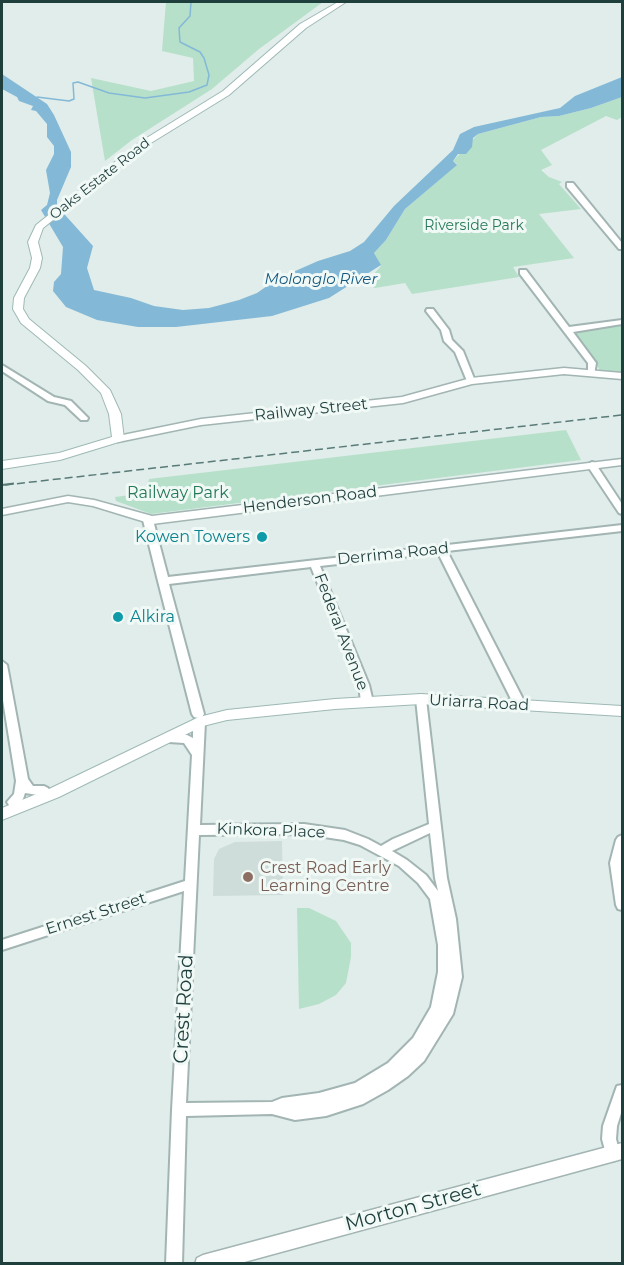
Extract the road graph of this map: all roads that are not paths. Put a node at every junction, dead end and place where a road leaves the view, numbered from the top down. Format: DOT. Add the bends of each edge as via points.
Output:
graph roads {
  1 [pos="342,2"];
  2 [pos="570,185"];
  3 [pos="622,247"];
  4 [pos="523,272"];
  5 [pos="430,311"];
  6 [pos="622,322"];
  7 [pos="567,330"];
  8 [pos="2,368"];
  9 [pos="591,373"];
  10 [pos="622,376"];
  11 [pos="471,381"];
  12 [pos="84,418"];
  13 [pos="118,439"];
  14 [pos="622,462"];
  15 [pos="2,465"];
  16 [pos="592,465"];
  17 [pos="622,511"];
  18 [pos="2,512"];
  19 [pos="148,520"];
  20 [pos="622,528"];
  21 [pos="441,549"];
  22 [pos="314,563"];
  23 [pos="163,581"];
  24 [pos="2,665"];
  25 [pos="421,699"];
  26 [pos="367,702"];
  27 [pos="520,705"];
  28 [pos="622,711"];
  29 [pos="199,718"];
  30 [pos="167,738"];
  31 [pos="197,756"];
  32 [pos="104,767"];
  33 [pos="78,780"];
  34 [pos="22,781"];
  35 [pos="44,791"];
  36 [pos="7,804"];
  37 [pos="2,814"];
  38 [pos="435,826"];
  39 [pos="193,830"];
  40 [pos="408,837"];
  41 [pos="622,840"];
  42 [pos="361,841"];
  43 [pos="381,852"];
  44 [pos="441,878"];
  45 [pos="191,884"];
  46 [pos="435,896"];
  47 [pos="622,905"];
  48 [pos="2,945"];
  49 [pos="622,1091"];
  50 [pos="272,1108"];
  51 [pos="179,1110"];
  52 [pos="618,1153"];
  53 [pos="174,1263"];
  54 [pos="203,1263"];
  1 -- 13 [label="main road, Oaks Estate Road" via="303,26 234,87 156,134 46,221 34,236 37,263 19,298 18,309 25,321 106,392 115,414"];
  2 -- 3 [label="street"];
  4 -- 7 [label="street"];
  5 -- 11 [label="street" via="445,330 448,341 459,351"];
  6 -- 7 [label="street"];
  7 -- 9 [label="street" via="592,363"];
  8 -- 12 [label="street" via="51,399 68,403"];
  9 -- 10 [label="street, Railway Street"];
  9 -- 11 [label="street, Railway Street" via="564,371"];
  11 -- 13 [label="street, Railway Street" via="393,402 201,422"];
  13 -- 15 [label="main road, Railway Street" via="60,456"];
  14 -- 16 [label="street, Henderson Road"];
  16 -- 17 [label="street"];
  16 -- 19 [label="street, Henderson Road"];
  18 -- 19 [label="street, Henderson Road" via="68,499"];
  19 -- 23 [label="street, Crest Road"];
  20 -- 21 [label="street, Derrima Road"];
  21 -- 22 [label="street, Derrima Road"];
  21 -- 27 [label="street"];
  22 -- 23 [label="street, Derrima Road"];
  22 -- 26 [label="street, Federal Avenue" via="365,687"];
  23 -- 29 [label="street, Crest Road"];
  24 -- 34 [label="street"];
  25 -- 26 [label="main road, Uriarra Road"];
  25 -- 27 [label="main road, Uriarra Road"];
  25 -- 38 [label="street, Kinkora Place"];
  26 -- 29 [label="main road, Uriarra Road"];
  27 -- 28 [label="main road, Uriarra Road"];
  29 -- 30 [label="main road, Uriarra Road"];
  29 -- 31 [label="street, Crest Road"];
  29 -- 32 [label="main road, Uriarra Road" via="141,743"];
  30 -- 31 [label="street" via="187,739"];
  30 -- 32 [label="main road, Uriarra Road"];
  31 -- 39 [label="street, Crest Road"];
  32 -- 33 [label="main road, Uriarra Road"];
  33 -- 35 [label="main road, Uriarra Road"];
  33 -- 37 [label="main road, Uriarra Road"];
  34 -- 35 [label="street" via="30,790"];
  34 -- 36 [label="street" via="19,796"];
  35 -- 36 [label="main road, Uriarra Road"];
  38 -- 40 [label="street"];
  38 -- 44 [label="street, Kinkora Place"];
  39 -- 42 [label="street, Kinkora Place" via="304,829"];
  39 -- 45 [label="street, Crest Road"];
  40 -- 42 [label="street"];
  40 -- 43 [label="street"];
  41 -- 47 [label="street" via="616,868"];
  42 -- 43 [label="street, Kinkora Place"];
  43 -- 46 [label="street, Kinkora Place" via="414,871"];
  44 -- 46 [label="street, Kinkora Place"];
  44 -- 50 [label="street, Kinkora Place" via="450,919 455,985 446,1014 426,1048 404,1072 358,1099 312,1111 289,1113"];
  45 -- 48 [label="street, Ernest Street"];
  45 -- 51 [label="street, Crest Road"];
  46 -- 50 [label="street, Kinkora Place" via="445,972 437,1008 418,1042 393,1067 357,1088"];
  49 -- 52 [label="street" via="609,1139"];
  50 -- 51 [label="street, Kinkora Place"];
  51 -- 53 [label="street, Crest Road"];
  52 -- 54 [label="street, Morton Street"];
}
